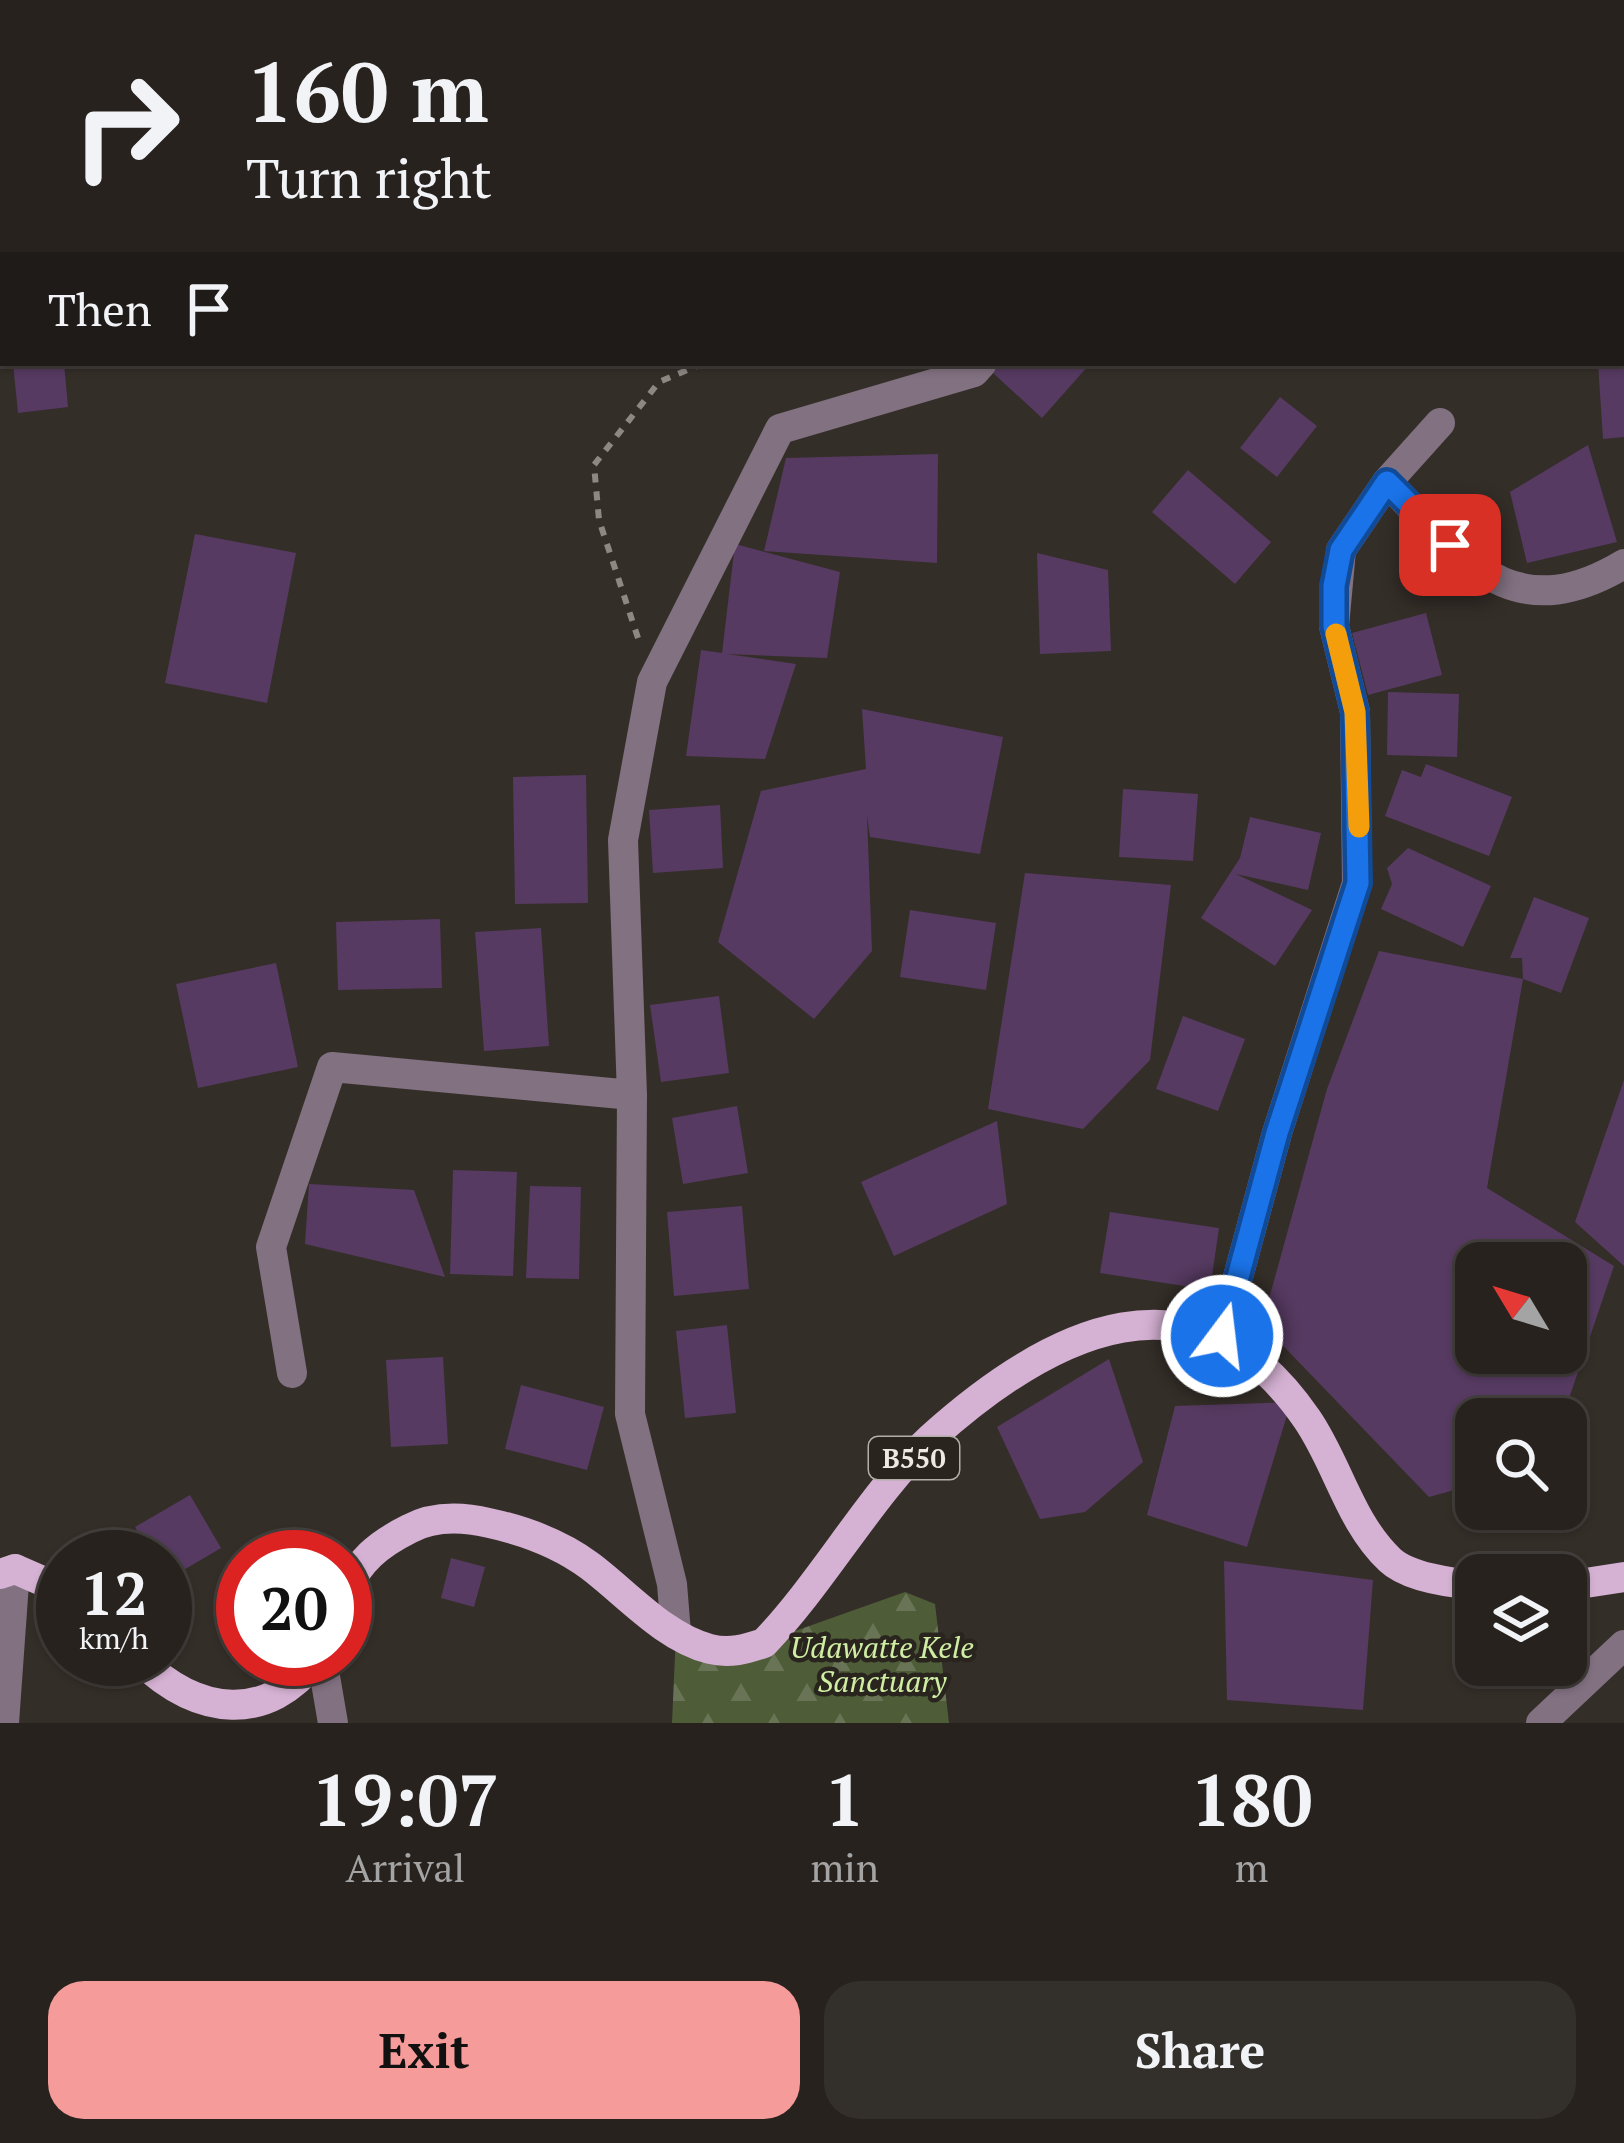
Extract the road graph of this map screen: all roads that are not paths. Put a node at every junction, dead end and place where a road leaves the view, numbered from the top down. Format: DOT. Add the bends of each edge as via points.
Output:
graph roads {
  1 [pos="979,366"];
  2 [pos="1440,423"];
  3 [pos="1387,482"];
  4 [pos="1624,564"];
  5 [pos="632,1095"];
  6 [pos="1222,1336"];
  7 [pos="292,1373"];
  8 [pos="372,1552"];
  9 [pos="7,1572"];
  10 [pos="1624,1577"];
  11 [pos="36,1581"];
  12 [pos="1455,1583"];
  13 [pos="1587,1583"];
  14 [pos="676,1633"];
  15 [pos="1624,1645"];
  16 [pos="175,1686"];
  17 [pos="300,1686"];
  18 [pos="325,1686"];
  19 [pos="4,1723"];
  20 [pos="333,1723"];
  21 [pos="1541,1723"];
  1 -- 5 [label="street" via="781,429 652,682 623,840"];
  2 -- 3 [label="street"];
  3 -- 4 [label="street" via="1490,578 1530,593 1586,583"];
  3 -- 6 [label="street" via="1341,550 1334,586 1334,626 1355,712 1358,883"];
  5 -- 7 [label="street" via="332,1067 271,1247"];
  5 -- 14 [label="street" via="630,1414 672,1584"];
  6 -- 12 [label="main road, B550" via="1278,1380 1311,1424 1348,1503 1392,1563"];
  6 -- 14 [label="main road, B550" via="1150,1322 1088,1336 1008,1376 927,1441 764,1642 736,1652"];
  8 -- 14 [label="main road, B550" via="417,1525 464,1517 532,1533 585,1562"];
  9 -- 11 [label="main road"];
  9 -- 19 [label="street"];
  10 -- 13 [label="main road"];
  15 -- 21 [label="street"];
  16 -- 17 [label="main road" via="199,1704 237,1714 263,1714"];
  18 -- 20 [label="street"];
}
